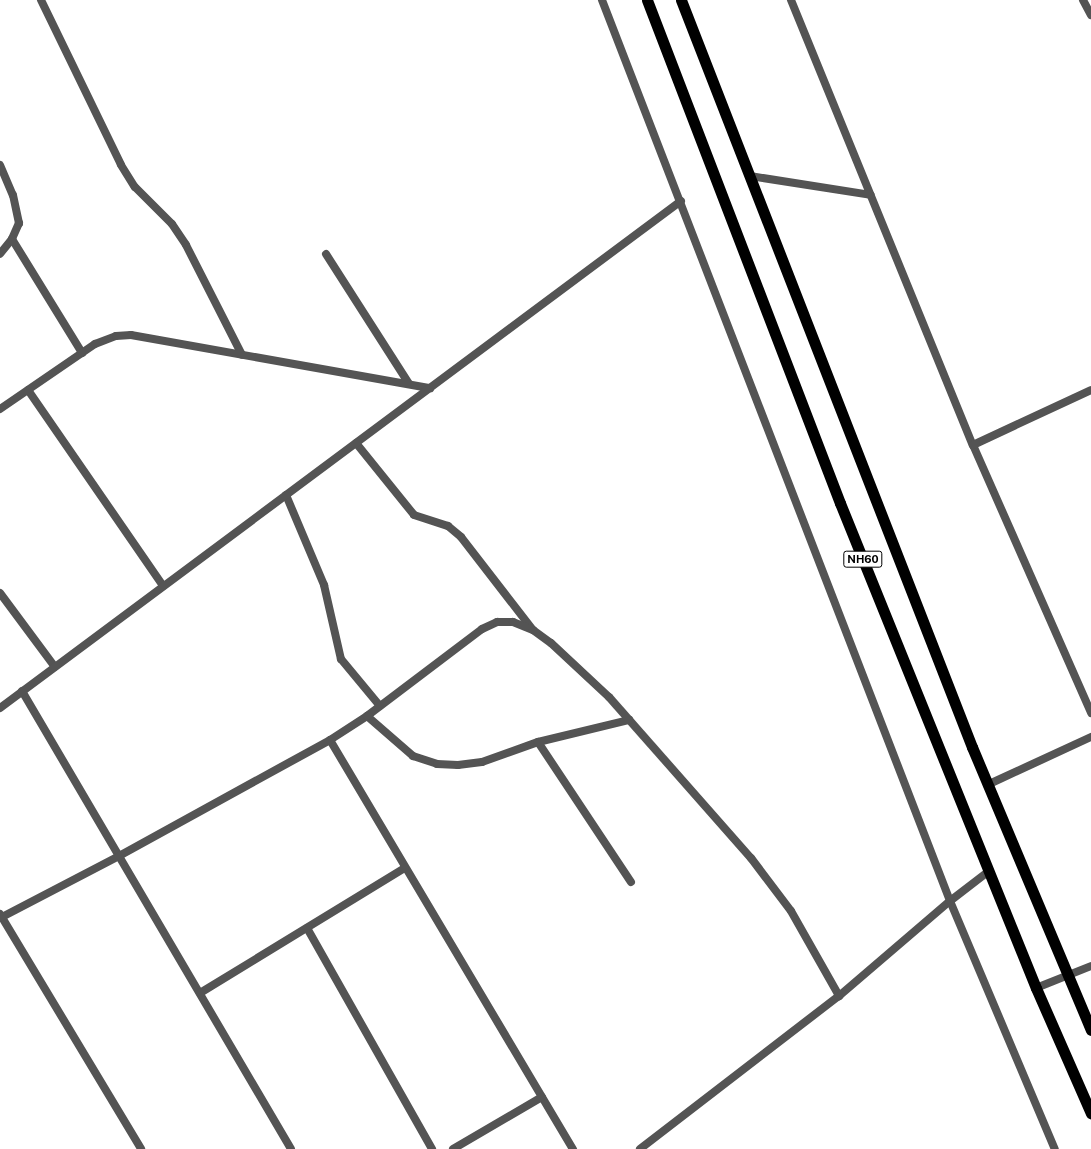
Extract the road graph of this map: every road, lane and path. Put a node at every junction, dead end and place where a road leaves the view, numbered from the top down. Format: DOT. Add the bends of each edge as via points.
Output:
graph roads {
  1 [pos="42,0"];
  2 [pos="602,0"];
  3 [pos="647,0"];
  4 [pos="681,0"];
  5 [pos="791,0"];
  6 [pos="1083,0"];
  7 [pos="1091,15"];
  8 [pos="0,165"];
  9 [pos="750,176"];
  10 [pos="871,195"];
  11 [pos="681,201"];
  12 [pos="12,239"];
  13 [pos="0,254"];
  14 [pos="326,254"];
  15 [pos="82,353"];
  16 [pos="242,354"];
  17 [pos="409,384"];
  18 [pos="430,388"];
  19 [pos="28,390"];
  20 [pos="1091,390"];
  21 [pos="0,409"];
  22 [pos="356,443"];
  23 [pos="973,445"];
  24 [pos="286,495"];
  25 [pos="163,586"];
  26 [pos="0,593"];
  27 [pos="532,630"];
  28 [pos="55,667"];
  29 [pos="22,691"];
  30 [pos="380,706"];
  31 [pos="0,708"];
  32 [pos="1091,713"];
  33 [pos="367,716"];
  34 [pos="630,720"];
  35 [pos="1091,737"];
  36 [pos="330,740"];
  37 [pos="538,742"];
  38 [pos="987,785"];
  39 [pos="119,856"];
  40 [pos="405,868"];
  41 [pos="989,871"];
  42 [pos="631,882"];
  43 [pos="950,901"];
  44 [pos="1,915"];
  45 [pos="306,928"];
  46 [pos="1091,966"];
  47 [pos="1067,976"];
  48 [pos="1036,988"];
  49 [pos="200,993"];
  50 [pos="839,996"];
  51 [pos="1091,1030"];
  52 [pos="542,1097"];
  53 [pos="1091,1113"];
  54 [pos="648,1146"];
  55 [pos="141,1149"];
  56 [pos="291,1149"];
  57 [pos="432,1149"];
  58 [pos="453,1149"];
  59 [pos="573,1149"];
  60 [pos="640,1149"];
  61 [pos="1055,1149"];
  1 -- 16 [label="street" via="121,165 135,187 180,235"];
  2 -- 11 [label="street"];
  3 -- 41 [label="highway, NH60" via="840,503"];
  4 -- 9 [label="highway, NH60"];
  5 -- 10 [label="street"];
  6 -- 7 [label="street"];
  8 -- 12 [label="street" via="18,210 19,223"];
  9 -- 10 [label="street"];
  9 -- 38 [label="highway, NH60"];
  10 -- 23 [label="street"];
  11 -- 18 [label="street"];
  11 -- 43 [label="street"];
  12 -- 13 [label="street"];
  12 -- 15 [label="street"];
  14 -- 17 [label="street"];
  15 -- 16 [label="street" via="105,340 130,335"];
  15 -- 19 [label="street"];
  16 -- 17 [label="street"];
  17 -- 18 [label="street"];
  18 -- 22 [label="street"];
  19 -- 21 [label="street"];
  19 -- 25 [label="street"];
  20 -- 23 [label="street"];
  22 -- 24 [label="street"];
  22 -- 27 [label="street" via="414,515 448,526 461,537"];
  23 -- 32 [label="street"];
  24 -- 25 [label="street"];
  24 -- 30 [label="street" via="324,585 341,659"];
  25 -- 28 [label="street"];
  26 -- 28 [label="street"];
  27 -- 30 [label="street" via="512,622 497,622 482,629"];
  27 -- 34 [label="street" via="551,643"];
  28 -- 29 [label="street"];
  29 -- 31 [label="street"];
  29 -- 39 [label="street"];
  30 -- 33 [label="street"];
  33 -- 36 [label="street"];
  33 -- 37 [label="street" via="413,756 437,764 482,762"];
  34 -- 37 [label="street"];
  34 -- 50 [label="street" via="781,896"];
  35 -- 38 [label="street"];
  36 -- 39 [label="street"];
  36 -- 40 [label="street"];
  37 -- 42 [label="street"];
  38 -- 47 [label="highway, NH60"];
  39 -- 44 [label="street"];
  39 -- 49 [label="street"];
  40 -- 45 [label="street"];
  40 -- 52 [label="street"];
  41 -- 43 [label="street"];
  41 -- 48 [label="highway, NH60"];
  43 -- 50 [label="street"];
  43 -- 61 [label="street"];
  44 -- 55 [label="street"];
  45 -- 49 [label="street"];
  45 -- 57 [label="street"];
  46 -- 47 [label="street"];
  47 -- 48 [label="street"];
  47 -- 51 [label="highway, NH60"];
  48 -- 53 [label="highway, NH60"];
  49 -- 56 [label="street"];
  50 -- 54 [label="street"];
  52 -- 58 [label="street"];
  52 -- 59 [label="street"];
  54 -- 60 [label="street"];
}
